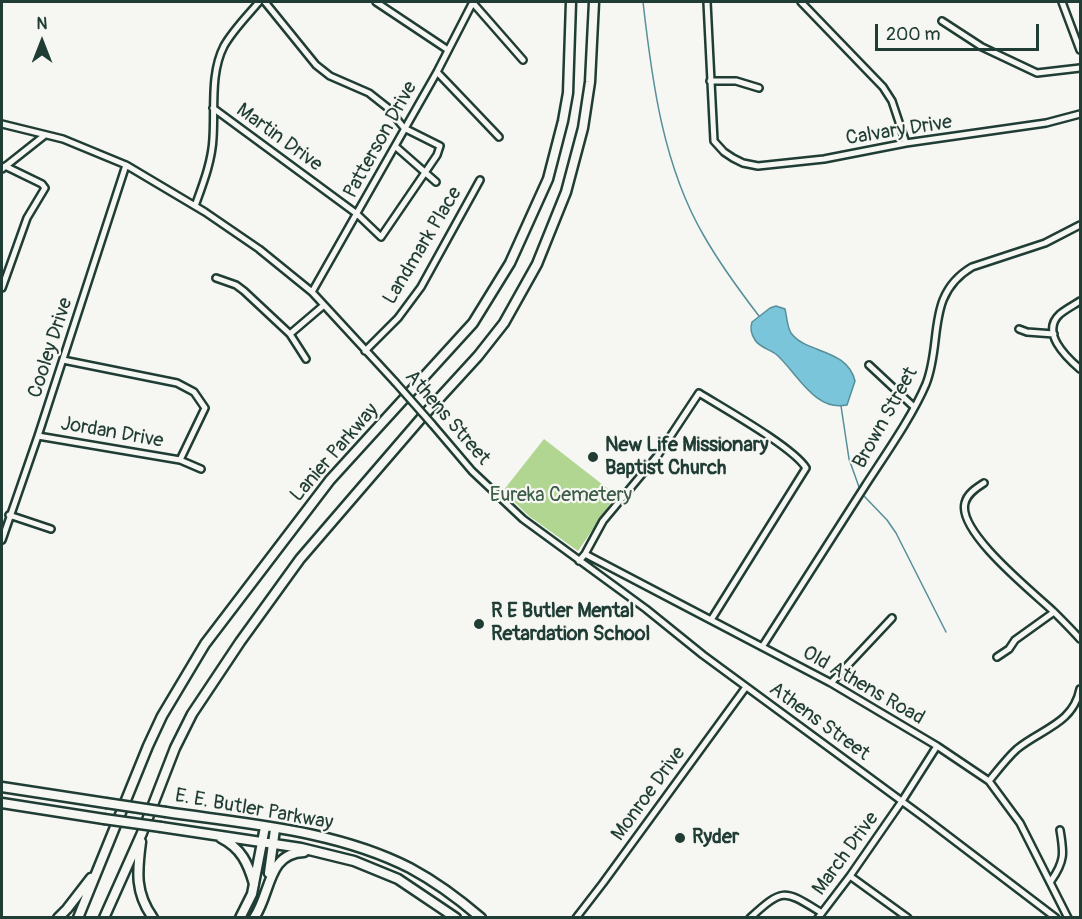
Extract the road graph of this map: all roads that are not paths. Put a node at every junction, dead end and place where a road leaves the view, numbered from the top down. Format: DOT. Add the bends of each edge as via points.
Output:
graph roads {
  1 [pos="259,2"];
  2 [pos="265,2"];
  3 [pos="376,2"];
  4 [pos="473,2"];
  5 [pos="571,2"];
  6 [pos="594,2"];
  7 [pos="707,2"];
  8 [pos="801,2"];
  9 [pos="1062,2"];
  10 [pos="942,21"];
  11 [pos="448,50"];
  12 [pos="1080,50"];
  13 [pos="523,60"];
  14 [pos="1080,68"];
  15 [pos="437,72"];
  16 [pos="710,81"];
  17 [pos="759,88"];
  18 [pos="213,108"];
  19 [pos="1080,114"];
  20 [pos="2,124"];
  21 [pos="404,128"];
  22 [pos="45,135"];
  23 [pos="499,137"];
  24 [pos="906,143"];
  25 [pos="394,146"];
  26 [pos="126,165"];
  27 [pos="3,167"];
  28 [pos="426,173"];
  29 [pos="480,180"];
  30 [pos="436,182"];
  31 [pos="195,206"];
  32 [pos="357,214"];
  33 [pos="1080,225"];
  34 [pos="216,278"];
  35 [pos="2,288"];
  36 [pos="312,292"];
  37 [pos="1080,301"];
  38 [pos="324,305"];
  39 [pos="1019,329"];
  40 [pos="290,333"];
  41 [pos="1054,333"];
  42 [pos="365,351"];
  43 [pos="306,359"];
  44 [pos="63,360"];
  45 [pos="869,365"];
  46 [pos="1080,369"];
  47 [pos="914,407"];
  48 [pos="38,436"];
  49 [pos="180,460"];
  50 [pos="201,469"];
  51 [pos="984,483"];
  52 [pos="9,515"];
  53 [pos="51,529"];
  54 [pos="2,540"];
  55 [pos="585,554"];
  56 [pos="579,561"];
  57 [pos="1054,612"];
  58 [pos="892,618"];
  59 [pos="711,620"];
  60 [pos="1080,639"];
  61 [pos="762,647"];
  62 [pos="997,657"];
  63 [pos="831,682"];
  64 [pos="746,687"];
  65 [pos="1080,689"];
  66 [pos="937,746"];
  67 [pos="989,781"];
  68 [pos="2,787"];
  69 [pos="902,801"];
  70 [pos="2,804"];
  71 [pos="265,827"];
  72 [pos="275,829"];
  73 [pos="1060,830"];
  74 [pos="142,833"];
  75 [pos="215,834"];
  76 [pos="262,842"];
  77 [pos="273,844"];
  78 [pos="319,852"];
  79 [pos="98,868"];
  80 [pos="850,876"];
  81 [pos="1051,881"];
  82 [pos="254,885"];
  83 [pos="268,889"];
  84 [pos="820,915"];
  85 [pos="58,918"];
  86 [pos="78,918"];
  87 [pos="104,918"];
  88 [pos="153,918"];
  89 [pos="240,918"];
  90 [pos="254,918"];
  91 [pos="456,918"];
  92 [pos="481,918"];
  93 [pos="576,918"];
  94 [pos="750,918"];
  95 [pos="908,918"];
  96 [pos="1056,918"];
  97 [pos="1068,918"];
  1 -- 18 [label="street" via="224,46"];
  2 -- 21 [label="street" via="316,65 330,76 369,93"];
  3 -- 11 [label="street"];
  4 -- 11 [label="street, Patterson Drive"];
  4 -- 13 [label="street"];
  5 -- 79 [label="highway, Lanier Parkway" via="568,93 563,121 548,179 510,262 473,323 330,480 205,644 162,716"];
  6 -- 74 [label="highway" via="583,128 567,192 537,264 504,323 300,559 240,642 192,714"];
  7 -- 16 [label="street"];
  8 -- 24 [label="street" via="883,87 892,101"];
  9 -- 12 [label="street"];
  10 -- 14 [label="street" via="982,47 1038,73"];
  11 -- 15 [label="street, Patterson Drive"];
  15 -- 21 [label="street, Patterson Drive"];
  15 -- 23 [label="street"];
  16 -- 17 [label="street" via="736,81"];
  16 -- 24 [label="street, Calvary Drive" via="714,141 743,164 824,159"];
  18 -- 31 [label="street" via="208,169"];
  18 -- 32 [label="street, Martin Drive"];
  19 -- 24 [label="street, Calvary Drive" via="1046,123"];
  20 -- 22 [label="street, Athens Street"];
  21 -- 25 [label="street, Patterson Drive"];
  21 -- 28 [label="street" via="440,146"];
  22 -- 26 [label="street, Athens Street"];
  22 -- 27 [label="street"];
  25 -- 28 [label="street"];
  25 -- 32 [label="street, Patterson Drive"];
  26 -- 31 [label="street, Athens Street"];
  26 -- 44 [label="street, Cooley Drive"];
  27 -- 35 [label="street" via="45,188 27,218"];
  28 -- 30 [label="street"];
  28 -- 32 [label="street, Martin Drive" via="381,237"];
  29 -- 42 [label="street, Landmark Place" via="421,287 398,318"];
  31 -- 36 [label="street, Athens Street" via="259,249"];
  32 -- 36 [label="street, Patterson Drive"];
  33 -- 47 [label="street, Brown Street" via="1046,243 972,267 954,281 939,311 931,369"];
  34 -- 40 [label="street" via="236,285"];
  36 -- 38 [label="street, Athens Street"];
  37 -- 41 [label="street" via="1060,314"];
  38 -- 40 [label="street"];
  38 -- 42 [label="street, Athens Street"];
  39 -- 41 [label="street"];
  40 -- 43 [label="street"];
  41 -- 46 [label="street" via="1059,348"];
  42 -- 56 [label="street, Athens Street, bridge" via="472,471 523,519"];
  44 -- 48 [label="street, Cooley Drive"];
  44 -- 49 [label="street" via="177,382 194,392 205,408"];
  45 -- 47 [label="street"];
  47 -- 61 [label="street, Brown Street"];
  48 -- 49 [label="street, Jordan Drive"];
  48 -- 52 [label="street, Cooley Drive"];
  49 -- 50 [label="street, Jordan Drive"];
  51 -- 57 [label="street" via="965,503 965,514 974,531 1001,564"];
  52 -- 53 [label="street"];
  52 -- 54 [label="street, Cooley Drive"];
  55 -- 56 [label="street"];
  55 -- 59 [label="street, Old Athens Road"];
  55 -- 59 [label="street" via="603,521 658,455 699,393 778,444 806,468"];
  56 -- 64 [label="street, Athens Street"];
  57 -- 60 [label="street"];
  57 -- 62 [label="street"];
  58 -- 63 [label="street"];
  59 -- 61 [label="street, Old Athens Road"];
  61 -- 63 [label="street, Old Athens Road"];
  63 -- 66 [label="street, Old Athens Road"];
  64 -- 69 [label="street, Athens Street"];
  64 -- 93 [label="street, Monroe Drive"];
  65 -- 67 [label="street" via="1067,717 1018,748"];
  66 -- 67 [label="street, Old Athens Road"];
  66 -- 69 [label="street, March Drive"];
  67 -- 81 [label="street, Old Athens Road" via="1020,823"];
  68 -- 71 [label="highway, E. E. Butler Parkway, bridge"];
  69 -- 80 [label="street, March Drive"];
  69 -- 96 [label="street, Athens Street"];
  70 -- 75 [label="highway, E. E. Butler Parkway, bridge"];
  71 -- 72 [label="highway, E. E. Butler Parkway"];
  71 -- 76 [label="highway"];
  72 -- 77 [label="highway"];
  72 -- 92 [label="highway, E. E. Butler Parkway" via="334,840 409,867"];
  73 -- 81 [label="street" via="1063,859"];
  74 -- 87 [label="highway"];
  74 -- 88 [label="highway" via="139,890"];
  75 -- 76 [label="highway, E. E. Butler Parkway"];
  75 -- 82 [label="highway" via="239,850"];
  76 -- 77 [label="highway, E. E. Butler Parkway"];
  76 -- 82 [label="highway"];
  77 -- 78 [label="highway, E. E. Butler Parkway"];
  77 -- 83 [label="highway"];
  78 -- 83 [label="highway" via="298,852 280,860"];
  78 -- 91 [label="highway, E. E. Butler Parkway" via="391,876"];
  79 -- 85 [label="highway"];
  79 -- 86 [label="highway, Lanier Parkway"];
  80 -- 84 [label="street, March Drive"];
  80 -- 95 [label="street"];
  81 -- 97 [label="street, Old Athens Road"];
  82 -- 89 [label="highway"];
  83 -- 90 [label="highway"];
  84 -- 94 [label="street, March Drive" via="785,894 768,901"];
}
